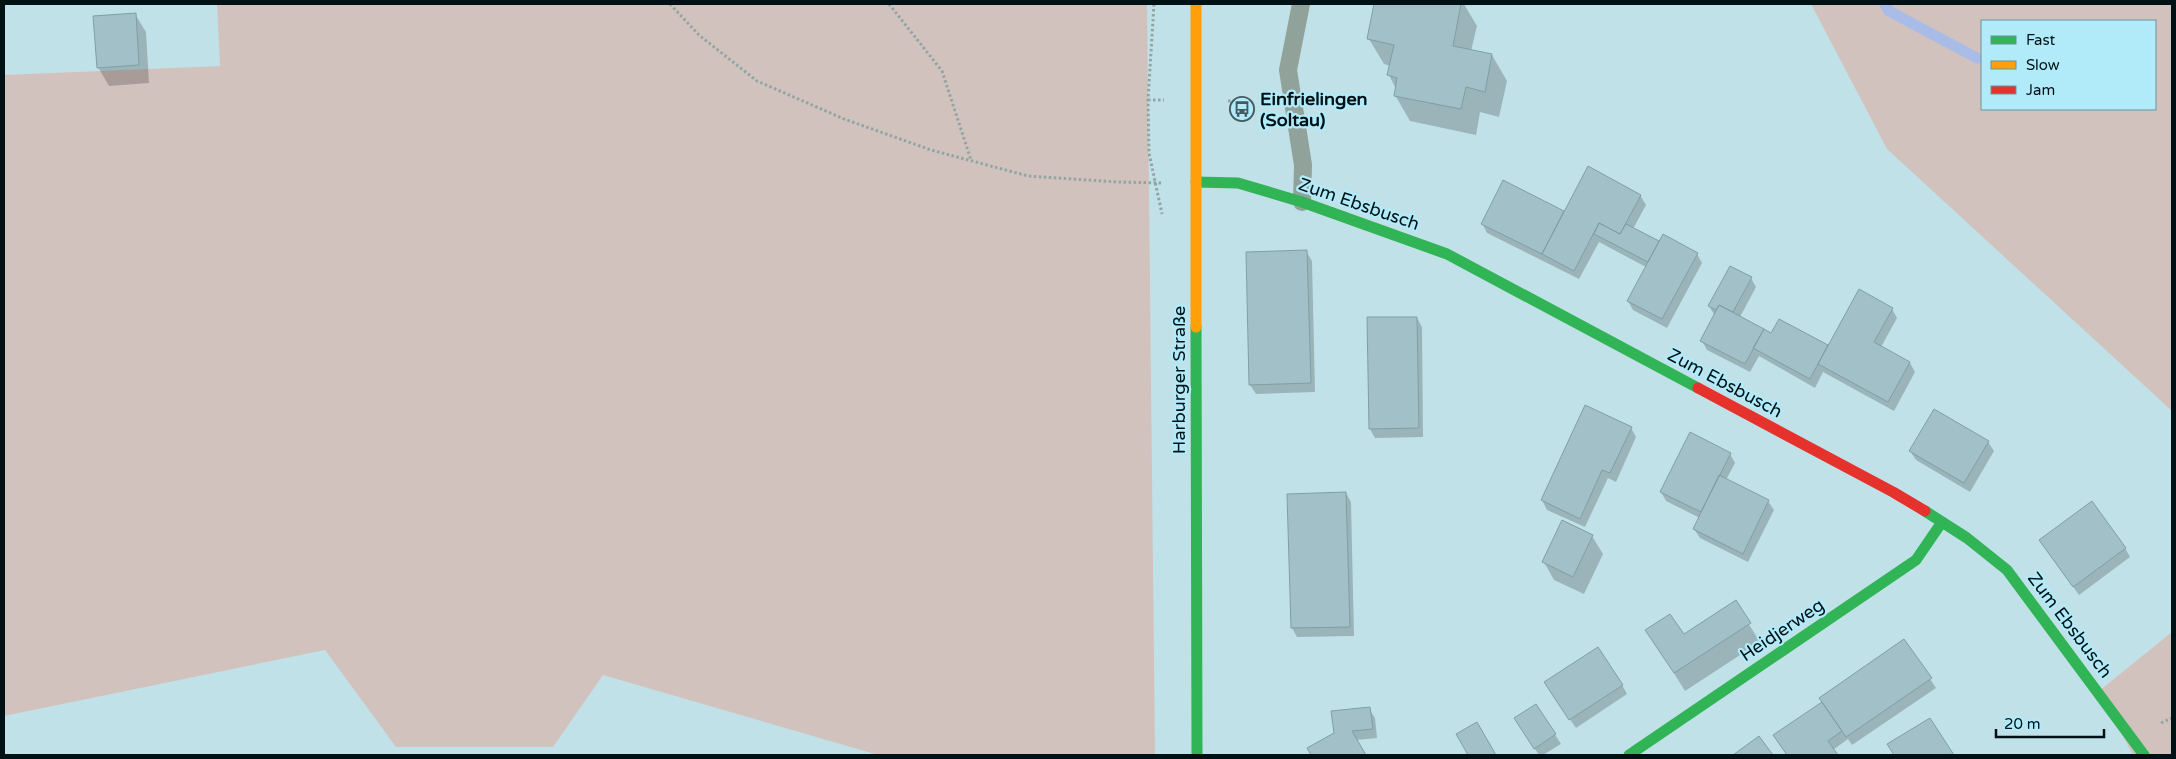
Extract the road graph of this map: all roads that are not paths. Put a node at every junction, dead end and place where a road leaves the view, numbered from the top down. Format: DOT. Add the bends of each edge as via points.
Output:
graph roads {
  1 [pos="1196,4"];
  2 [pos="1301,4"];
  3 [pos="1196,182"];
  4 [pos="1302,202"];
  5 [pos="1942,522"];
  6 [pos="1196,755"];
  7 [pos="1629,755"];
  8 [pos="2144,755"];
  1 -- 3 [label="street, Harburger Straße"];
  2 -- 4 [label="lane" via="1288,70 1303,165"];
  3 -- 4 [label="street, Zum Ebsbusch" via="1238,183"];
  3 -- 6 [label="street, Harburger Straße"];
  4 -- 5 [label="street, Zum Ebsbusch" via="1447,254 1892,492"];
  5 -- 7 [label="street, Heidjerweg" via="1916,560"];
  5 -- 8 [label="street, Zum Ebsbusch" via="1990,553 2007,570"];
}
